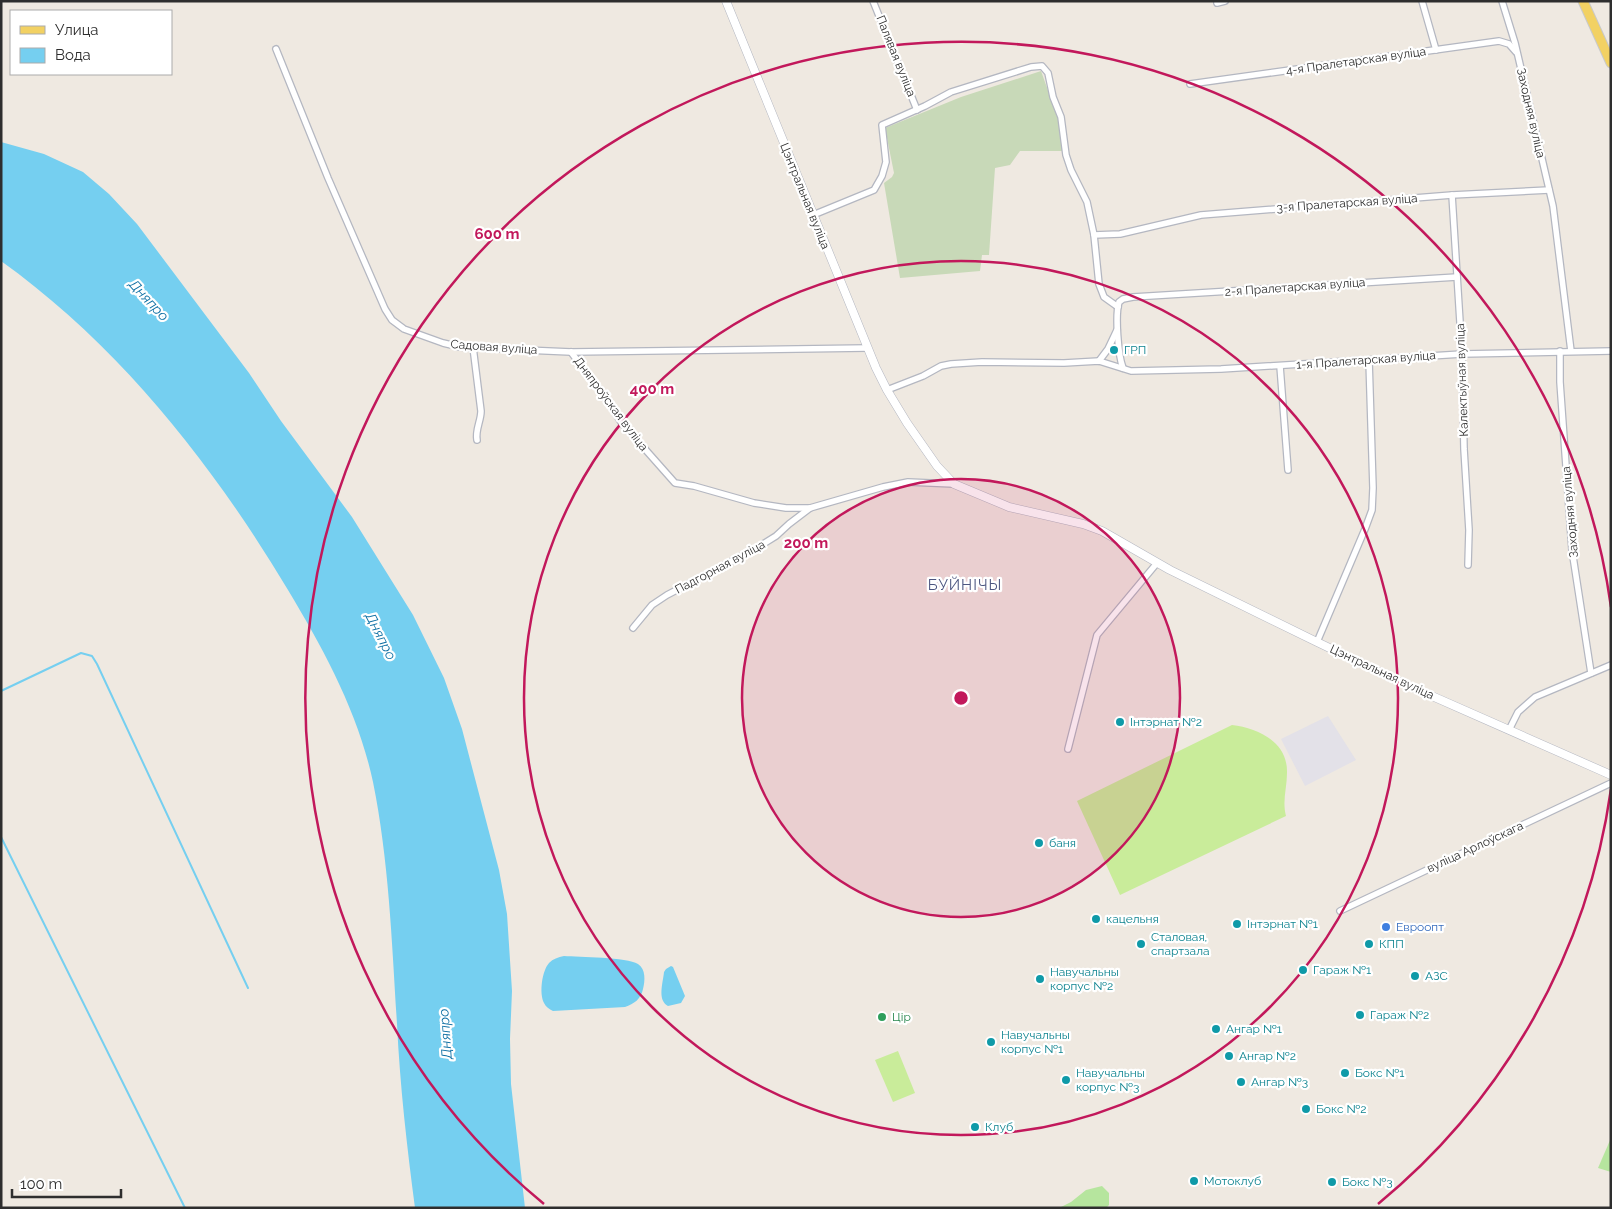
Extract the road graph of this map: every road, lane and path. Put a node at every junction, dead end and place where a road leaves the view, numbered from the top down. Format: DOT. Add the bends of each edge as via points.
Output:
graph roads {
  1 [pos="726,1"];
  2 [pos="873,1"];
  3 [pos="1225,1"];
  4 [pos="1422,1"];
  5 [pos="1502,1"];
  6 [pos="1583,1"];
  7 [pos="1217,3"];
  8 [pos="276,49"];
  9 [pos="1436,50"];
  10 [pos="1517,54"];
  11 [pos="1611,63"];
  12 [pos="1190,84"];
  13 [pos="918,110"];
  14 [pos="1549,190"];
  15 [pos="1452,195"];
  16 [pos="813,215"];
  17 [pos="1094,235"];
  18 [pos="1457,277"];
  19 [pos="1118,307"];
  20 [pos="1118,326"];
  21 [pos="473,347"];
  22 [pos="867,348"];
  23 [pos="1560,351"];
  24 [pos="1572,351"];
  25 [pos="1611,351"];
  26 [pos="572,352"];
  27 [pos="1462,354"];
  28 [pos="1369,360"];
  29 [pos="1099,361"];
  30 [pos="1280,366"];
  31 [pos="1123,368"];
  32 [pos="887,390"];
  33 [pos="477,440"];
  34 [pos="1288,470"];
  35 [pos="670,479"];
  36 [pos="954,484"];
  37 [pos="810,508"];
  38 [pos="1157,563"];
  39 [pos="1468,565"];
  40 [pos="633,628"];
  41 [pos="1317,642"];
  42 [pos="1611,665"];
  43 [pos="1591,673"];
  44 [pos="1509,730"];
  45 [pos="1068,750"];
  46 [pos="1611,775"];
  47 [pos="1611,783"];
  48 [pos="1340,910"];
  1 -- 16 [label="street, Цэнтральная вуліца"];
  2 -- 13 [label="street, Палявая вуліца"];
  3 -- 7 [label="street"];
  4 -- 9 [label="street"];
  5 -- 10 [label="street, Заходняя вуліца"];
  6 -- 11 [label="main road"];
  8 -- 21 [label="street, Садовая вуліца" via="388,315 404,329 450,345"];
  9 -- 10 [label="street, 4-я Пралетарская вуліца" via="1499,41 1509,44"];
  9 -- 12 [label="street, 4-я Пралетарская вуліца"];
  10 -- 14 [label="street, Заходняя вуліца"];
  13 -- 16 [label="street" via="882,126 886,162 874,190"];
  13 -- 17 [label="street" via="951,92 1042,66 1048,73 1061,118 1066,155 1087,202"];
  14 -- 15 [label="street, 3-я Пралетарская вуліца"];
  14 -- 24 [label="street, Заходняя вуліца" via="1557,227"];
  15 -- 17 [label="street, 3-я Пралетарская вуліца" via="1201,215 1147,229"];
  15 -- 18 [label="street, Калектыўная вуліца"];
  16 -- 22 [label="street, Цэнтральная вуліца"];
  17 -- 19 [label="street" via="1098,284 1104,297"];
  18 -- 19 [label="street, 2-я Пралетарская вуліца" via="1133,297 1122,299"];
  18 -- 27 [label="street, Калектыўная вуліца"];
  19 -- 20 [label="street"];
  20 -- 29 [label="street"];
  20 -- 31 [label="street"];
  21 -- 26 [label="street, Садовая вуліца"];
  21 -- 33 [label="street" via="481,411"];
  22 -- 26 [label="street, Садовая вуліца"];
  22 -- 32 [label="street, Цэнтральная вуліца"];
  23 -- 24 [label="street, 1-я Пралетарская вуліца"];
  23 -- 27 [label="street, 1-я Пралетарская вуліца"];
  23 -- 43 [label="street, Заходняя вуліца" via="1572,550"];
  24 -- 25 [label="street, 1-я Пралетарская вуліца"];
  26 -- 35 [label="street, Дняпроўская вуліца" via="621,422"];
  27 -- 28 [label="street, 1-я Пралетарская вуліца"];
  27 -- 39 [label="street, Калектыўная вуліца"];
  28 -- 30 [label="street, 1-я Пралетарская вуліца"];
  28 -- 41 [label="street" via="1372,510"];
  29 -- 31 [label="street"];
  29 -- 32 [label="street" via="945,364"];
  30 -- 31 [label="street, 1-я Пралетарская вуліца" via="1132,371"];
  30 -- 34 [label="street"];
  32 -- 36 [label="street, Цэнтральная вуліца" via="925,450"];
  35 -- 37 [label="street, Падгорная вуліца" via="754,503"];
  36 -- 37 [label="street, Падгорная вуліца" via="908,482"];
  36 -- 38 [label="street, Цэнтральная вуліца" via="1009,507 1102,531"];
  37 -- 40 [label="street, Падгорная вуліца" via="755,550 652,605"];
  38 -- 41 [label="street, Цэнтральная вуліца"];
  38 -- 45 [label="street" via="1097,635"];
  41 -- 44 [label="street, Цэнтральная вуліца"];
  42 -- 43 [label="street"];
  43 -- 44 [label="street" via="1535,697 1518,712"];
  44 -- 46 [label="street, Цэнтральная вуліца"];
  47 -- 48 [label="street, вуліца Арлоўскага"];
}
